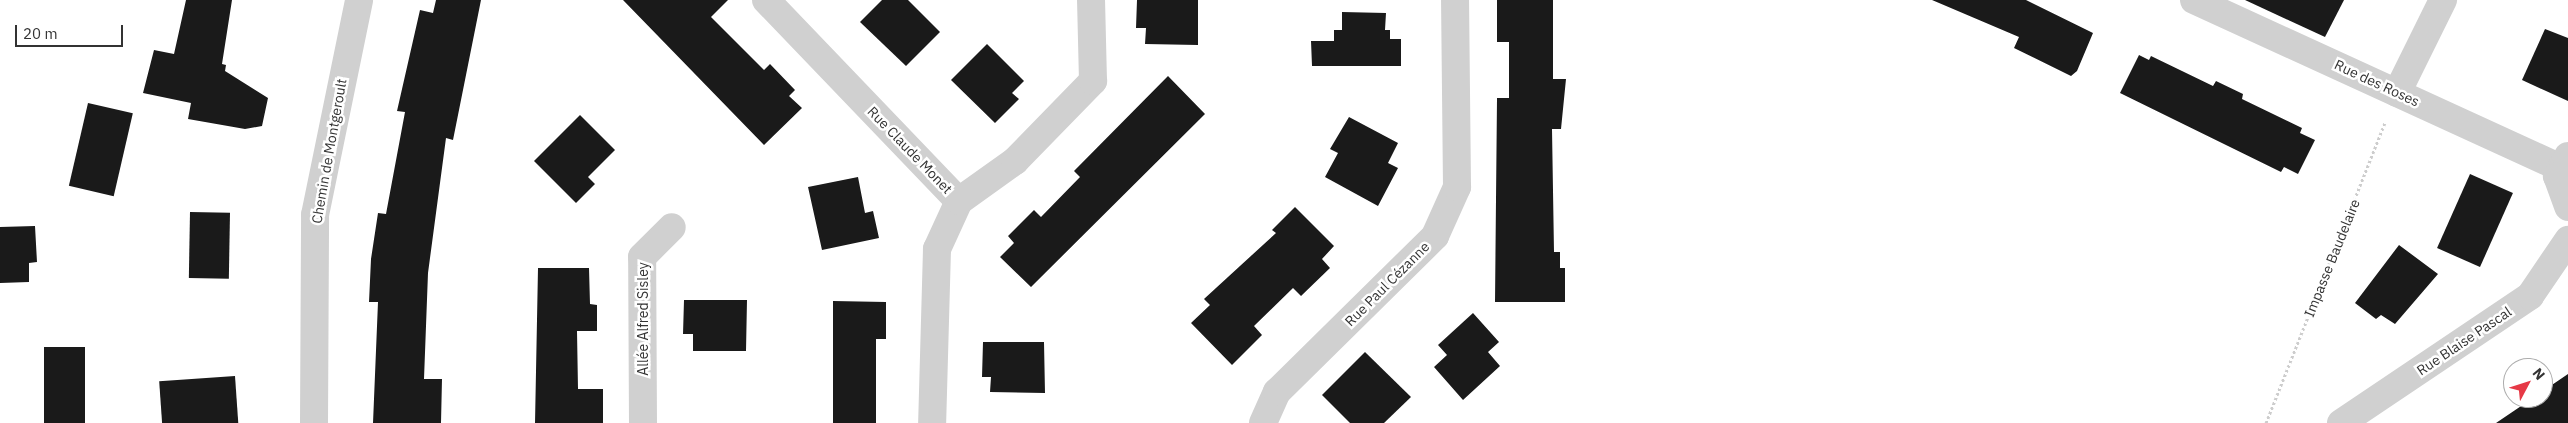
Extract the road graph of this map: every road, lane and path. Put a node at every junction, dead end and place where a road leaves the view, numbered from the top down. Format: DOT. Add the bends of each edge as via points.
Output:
graph roads {
  1 [pos="359,0"];
  2 [pos="766,0"];
  3 [pos="1091,0"];
  4 [pos="1455,0"];
  5 [pos="2194,0"];
  6 [pos="2443,0"];
  7 [pos="2397,93"];
  8 [pos="2564,161"];
  9 [pos="959,201"];
  10 [pos="2568,207"];
  11 [pos="672,227"];
  12 [pos="2568,240"];
  13 [pos="314,423"];
  14 [pos="643,423"];
  15 [pos="932,423"];
  16 [pos="1262,423"];
  17 [pos="2266,423"];
  18 [pos="2341,423"];
  1 -- 13 [label="street, Chemin de Montgeroult" via="315,215"];
  2 -- 9 [label="street, Rue Claude Monet"];
  3 -- 9 [label="street" via="1093,81 1014,161"];
  4 -- 16 [label="street, Rue Paul Cézanne" via="1457,187 1435,236 1277,392"];
  5 -- 7 [label="street, Rue des Roses"];
  6 -- 7 [label="street"];
  7 -- 8 [label="street, Rue des Roses"];
  7 -- 17 [label="path, Impasse Baudelaire"];
  8 -- 10 [label="street" via="2557,176"];
  9 -- 15 [label="street, Rue Claude Monet" via="937,249"];
  11 -- 14 [label="street, Allée Alfred Sisley" via="642,257"];
  12 -- 18 [label="street, Rue Blaise Pascal" via="2530,296"];
}
